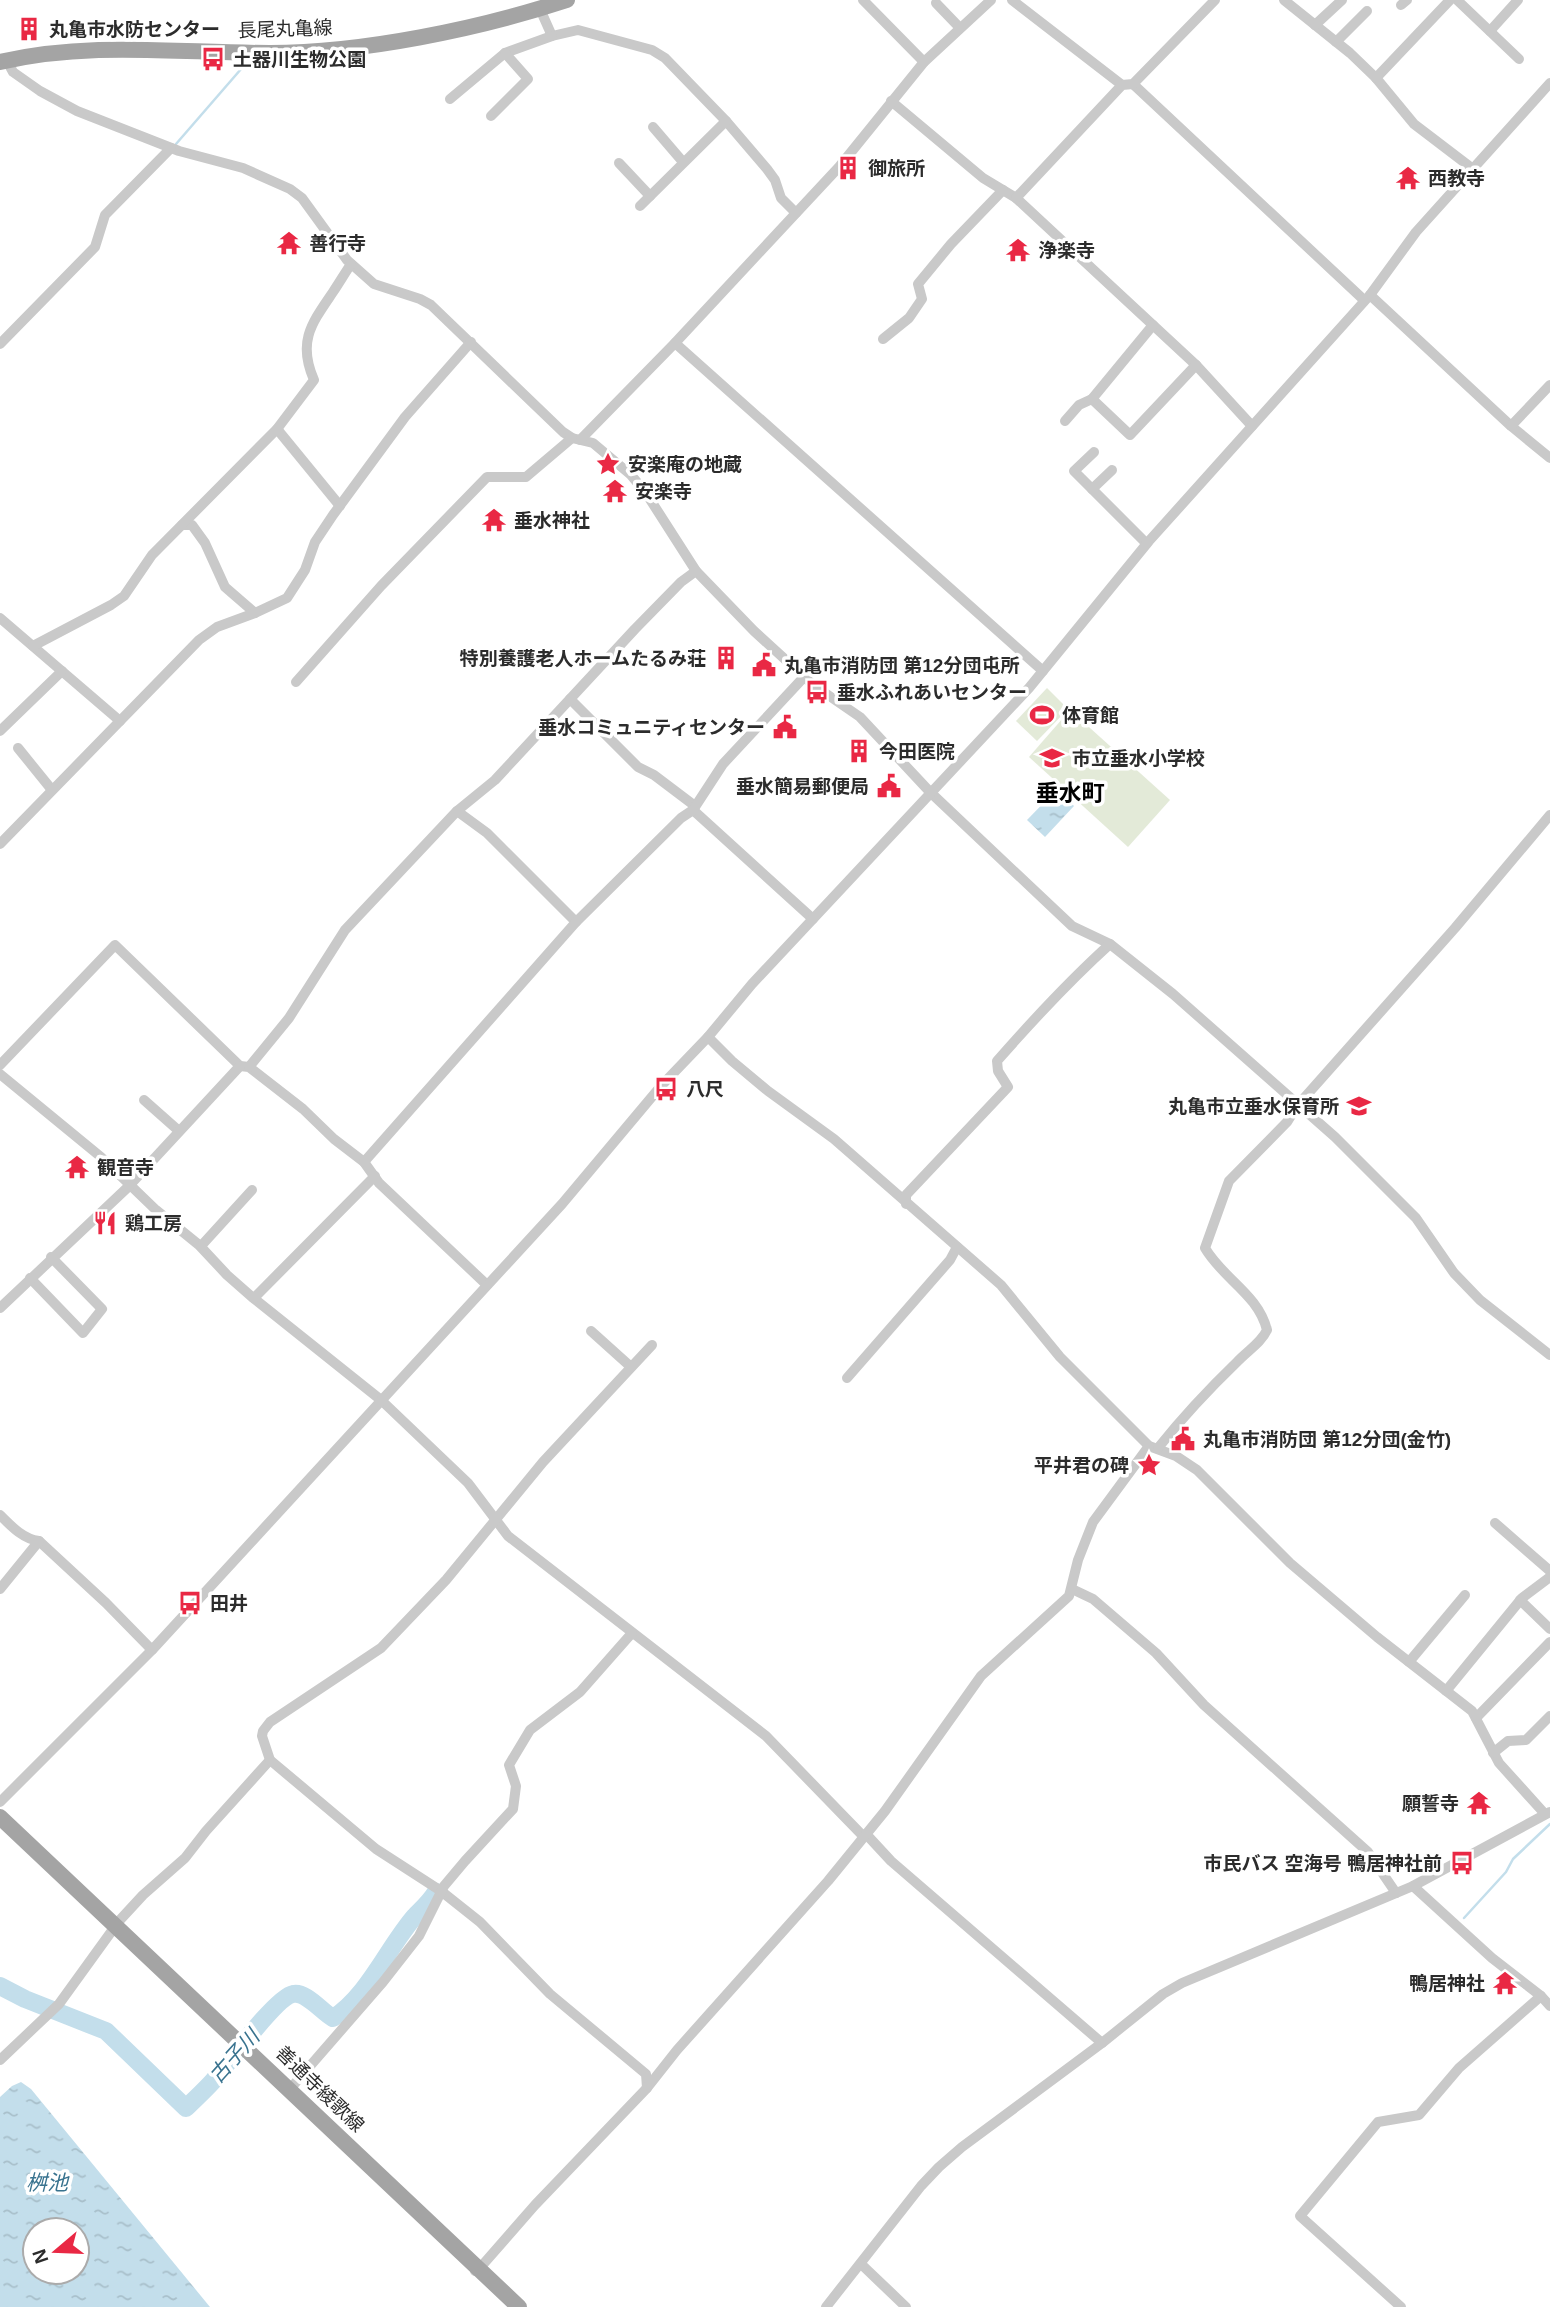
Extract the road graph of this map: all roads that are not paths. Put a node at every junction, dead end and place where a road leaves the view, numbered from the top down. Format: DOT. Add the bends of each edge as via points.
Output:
graph roads {
  1 [pos="566,0"];
  2 [pos="863,0"];
  3 [pos="991,0"];
  4 [pos="1012,0"];
  5 [pos="1215,0"];
  6 [pos="1284,0"];
  7 [pos="1342,0"];
  8 [pos="1450,0"];
  9 [pos="1457,0"];
  10 [pos="1518,0"];
  11 [pos="936,3"];
  12 [pos="540,9"];
  13 [pos="1367,12"];
  14 [pos="1315,25"];
  15 [pos="960,28"];
  16 [pos="1490,31"];
  17 [pos="552,36"];
  18 [pos="1336,41"];
  19 [pos="505,53"];
  20 [pos="1520,59"];
  21 [pos="4,62"];
  22 [pos="924,62"];
  23 [pos="1377,78"];
  24 [pos="1550,83"];
  25 [pos="1128,84"];
  26 [pos="450,99"];
  27 [pos="891,101"];
  28 [pos="491,116"];
  29 [pos="726,121"];
  30 [pos="653,127"];
  31 [pos="171,148"];
  32 [pos="683,162"];
  33 [pos="619,163"];
  34 [pos="1473,169"];
  35 [pos="1003,190"];
  36 [pos="650,196"];
  37 [pos="1016,198"];
  38 [pos="640,206"];
  39 [pos="796,214"];
  40 [pos="351,264"];
  41 [pos="1367,298"];
  42 [pos="1153,325"];
  43 [pos="883,339"];
  44 [pos="471,342"];
  45 [pos="675,343"];
  46 [pos="0,344"];
  47 [pos="1196,365"];
  48 [pos="1549,387"];
  49 [pos="1092,399"];
  50 [pos="1065,421"];
  51 [pos="1252,426"];
  52 [pos="1511,426"];
  53 [pos="278,429"];
  54 [pos="576,439"];
  55 [pos="1094,452"];
  56 [pos="1550,458"];
  57 [pos="1112,470"];
  58 [pos="1092,489"];
  59 [pos="340,506"];
  60 [pos="182,525"];
  61 [pos="1146,543"];
  62 [pos="696,571"];
  63 [pos="255,613"];
  64 [pos="0,618"];
  65 [pos="33,646"];
  66 [pos="62,671"];
  67 [pos="1043,671"];
  68 [pos="804,677"];
  69 [pos="296,682"];
  70 [pos="570,699"];
  71 [pos="120,721"];
  72 [pos="0,731"];
  73 [pos="18,748"];
  74 [pos="52,790"];
  75 [pos="930,793"];
  76 [pos="694,808"];
  77 [pos="457,811"];
  78 [pos="1550,815"];
  79 [pos="0,844"];
  80 [pos="813,919"];
  81 [pos="576,922"];
  82 [pos="1110,944"];
  83 [pos="708,1037"];
  84 [pos="0,1066"];
  85 [pos="245,1067"];
  86 [pos="0,1074"];
  87 [pos="144,1100"];
  88 [pos="1297,1106"];
  89 [pos="179,1131"];
  90 [pos="364,1162"];
  91 [pos="375,1176"];
  92 [pos="130,1184"];
  93 [pos="252,1190"];
  94 [pos="906,1204"];
  95 [pos="201,1246"];
  96 [pos="957,1247"];
  97 [pos="51,1257"];
  98 [pos="30,1278"];
  99 [pos="487,1284"];
  100 [pos="254,1298"];
  101 [pos="0,1308"];
  102 [pos="591,1331"];
  103 [pos="652,1345"];
  104 [pos="1550,1355"];
  105 [pos="631,1367"];
  106 [pos="847,1378"];
  107 [pos="381,1400"];
  108 [pos="1153,1447"];
  109 [pos="0,1515"];
  110 [pos="495,1520"];
  111 [pos="1494,1523"];
  112 [pos="39,1541"];
  113 [pos="1550,1571"];
  114 [pos="1550,1577"];
  115 [pos="0,1589"];
  116 [pos="1072,1589"];
  117 [pos="1465,1595"];
  118 [pos="1520,1600"];
  119 [pos="1550,1629"];
  120 [pos="632,1633"];
  121 [pos="1550,1642"];
  122 [pos="152,1650"];
  123 [pos="1409,1662"];
  124 [pos="1446,1691"];
  125 [pos="1550,1716"];
  126 [pos="1476,1718"];
  127 [pos="1493,1753"];
  128 [pos="270,1760"];
  129 [pos="0,1802"];
  130 [pos="1548,1813"];
  131 [pos="0,1817"];
  132 [pos="865,1835"];
  133 [pos="1413,1886"];
  134 [pos="441,1891"];
  135 [pos="1396,1893"];
  136 [pos="115,1926"];
  137 [pos="1541,1996"];
  138 [pos="1550,2006"];
  139 [pos="1102,2043"];
  140 [pos="0,2060"];
  141 [pos="647,2088"];
  142 [pos="290,2090"];
  143 [pos="861,2263"];
  144 [pos="476,2270"];
  145 [pos="519,2307"];
  146 [pos="826,2307"];
  147 [pos="906,2307"];
  148 [pos="1401,2307"];
  1 -- 12 [label="main road, 長尾丸亀線"];
  2 -- 22 [label="street"];
  3 -- 15 [label="street"];
  4 -- 25 [label="street"];
  5 -- 25 [label="street"];
  6 -- 14 [label="street"];
  7 -- 14 [label="street"];
  8 -- 23 [label="street"];
  9 -- 16 [label="street"];
  10 -- 16 [label="street"];
  11 -- 15 [label="street"];
  12 -- 17 [label="street"];
  12 -- 21 [label="main road, 長尾丸亀線" via="355,47 273,53 74,51"];
  13 -- 18 [label="street"];
  14 -- 18 [label="street"];
  15 -- 22 [label="street"];
  16 -- 20 [label="street"];
  17 -- 19 [label="street"];
  17 -- 29 [label="street" via="578,30 652,50 674,65"];
  18 -- 23 [label="street"];
  19 -- 26 [label="street"];
  19 -- 28 [label="street" via="528,79"];
  21 -- 31 [label="street" via="40,91 77,111"];
  22 -- 27 [label="street"];
  23 -- 34 [label="street" via="1413,124"];
  24 -- 34 [label="street"];
  25 -- 37 [label="street"];
  25 -- 41 [label="street"];
  27 -- 35 [label="street"];
  27 -- 39 [label="street"];
  29 -- 32 [label="street"];
  29 -- 39 [label="street" via="767,169 781,198"];
  30 -- 32 [label="street"];
  31 -- 40 [label="street" via="243,168 290,189 302,198"];
  31 -- 46 [label="street" via="105,215 95,247"];
  32 -- 36 [label="street"];
  33 -- 36 [label="street"];
  34 -- 41 [label="street" via="1416,232"];
  35 -- 37 [label="street"];
  35 -- 43 [label="street" via="918,284 922,299 909,318"];
  36 -- 38 [label="street"];
  37 -- 42 [label="street"];
  39 -- 45 [label="street"];
  40 -- 44 [label="street" via="374,284 431,305"];
  40 -- 53 [label="street" via="308,332 306,351 314,380"];
  41 -- 51 [label="street"];
  41 -- 52 [label="street"];
  42 -- 47 [label="street"];
  42 -- 49 [label="street"];
  44 -- 54 [label="street" via="555,425"];
  44 -- 59 [label="street" via="405,417"];
  45 -- 54 [label="street"];
  45 -- 67 [label="street"];
  47 -- 49 [label="street" via="1130,435"];
  47 -- 51 [label="street"];
  48 -- 52 [label="street"];
  49 -- 50 [label="street" via="1079,405"];
  51 -- 61 [label="street"];
  52 -- 56 [label="street"];
  53 -- 59 [label="street"];
  53 -- 60 [label="street"];
  54 -- 62 [label="street" via="593,443 631,475"];
  54 -- 69 [label="street" via="526,477 487,477"];
  55 -- 58 [label="street" via="1074,471"];
  57 -- 58 [label="street"];
  58 -- 61 [label="street"];
  59 -- 63 [label="street" via="315,542 305,570 287,598"];
  60 -- 63 [label="street" via="192,525 225,587"];
  60 -- 65 [label="street" via="152,555 124,596"];
  61 -- 67 [label="street"];
  62 -- 68 [label="street"];
  62 -- 70 [label="street"];
  63 -- 71 [label="street" via="217,627 199,640"];
  64 -- 65 [label="street"];
  65 -- 66 [label="street"];
  66 -- 71 [label="street"];
  66 -- 72 [label="street"];
  67 -- 75 [label="street"];
  68 -- 75 [label="street" via="860,718"];
  68 -- 76 [label="street" via="723,764"];
  70 -- 76 [label="street" via="638,767"];
  70 -- 77 [label="street" via="495,780"];
  71 -- 74 [label="street"];
  73 -- 74 [label="street"];
  74 -- 79 [label="street"];
  75 -- 80 [label="street"];
  75 -- 82 [label="street" via="1072,926"];
  76 -- 80 [label="street"];
  76 -- 81 [label="street"];
  77 -- 81 [label="street" via="487,833"];
  77 -- 85 [label="street" via="345,930 289,1018"];
  78 -- 88 [label="street"];
  80 -- 83 [label="street"];
  81 -- 90 [label="street"];
  82 -- 88 [label="street"];
  82 -- 94 [label="street" via="1070,980 997,1061 1008,1087 906,1195"];
  83 -- 94 [label="street"];
  83 -- 99 [label="street"];
  84 -- 85 [label="street" via="115,946"];
  85 -- 89 [label="street"];
  85 -- 90 [label="street"];
  86 -- 92 [label="street"];
  87 -- 89 [label="street"];
  88 -- 104 [label="street" via="1409,1210 1454,1273 1480,1300"];
  88 -- 108 [label="street" via="1229,1181 1205,1248 1255,1303 1267,1330"];
  89 -- 92 [label="street"];
  90 -- 91 [label="street"];
  91 -- 99 [label="street"];
  91 -- 100 [label="street"];
  92 -- 95 [label="street"];
  92 -- 97 [label="street"];
  93 -- 95 [label="street"];
  94 -- 96 [label="street"];
  95 -- 100 [label="street"];
  96 -- 106 [label="street"];
  96 -- 108 [label="street" via="1001,1285 1060,1357"];
  97 -- 98 [label="street"];
  97 -- 98 [label="street" via="102,1309 83,1333"];
  98 -- 101 [label="street"];
  99 -- 107 [label="street"];
  100 -- 107 [label="street"];
  102 -- 105 [label="street"];
  103 -- 105 [label="street"];
  105 -- 110 [label="street"];
  107 -- 110 [label="street" via="468,1483"];
  107 -- 122 [label="street"];
  108 -- 116 [label="street" via="1093,1522"];
  108 -- 123 [label="street" via="1197,1470 1290,1563"];
  109 -- 112 [label="street" via="31,1540"];
  110 -- 120 [label="street" via="508,1536"];
  110 -- 128 [label="street" via="381,1648 270,1722 262,1731"];
  111 -- 113 [label="street"];
  112 -- 115 [label="street"];
  112 -- 122 [label="street"];
  114 -- 118 [label="street"];
  116 -- 132 [label="street" via="981,1675"];
  116 -- 135 [label="street" via="1093,1599 1156,1653 1204,1705 1368,1852"];
  117 -- 123 [label="street"];
  118 -- 119 [label="street"];
  118 -- 124 [label="street"];
  120 -- 132 [label="street" via="766,1736"];
  120 -- 134 [label="street" via="580,1692 530,1730 509,1765 516,1786 513,1810"];
  121 -- 126 [label="street"];
  122 -- 129 [label="street"];
  123 -- 124 [label="street"];
  124 -- 126 [label="street"];
  125 -- 127 [label="street" via="1526,1740 1508,1741"];
  126 -- 127 [label="street"];
  127 -- 130 [label="street" via="1513,1780"];
  128 -- 134 [label="street" via="376,1849"];
  128 -- 136 [label="street" via="186,1858"];
  130 -- 133 [label="street"];
  131 -- 136 [label="main road, 善通寺綾歌線"];
  132 -- 139 [label="street"];
  132 -- 141 [label="street"];
  133 -- 135 [label="street"];
  133 -- 137 [label="street"];
  134 -- 141 [label="street" via="480,1922 550,1994 646,2074"];
  134 -- 142 [label="street" via="419,1936"];
  135 -- 139 [label="street" via="1182,1983"];
  136 -- 140 [label="street" via="59,2004"];
  136 -- 142 [label="main road, 善通寺綾歌線"];
  137 -- 138 [label="street"];
  137 -- 148 [label="street" via="1459,2068 1419,2115 1378,2122 1300,2216"];
  139 -- 143 [label="street" via="939,2167"];
  141 -- 144 [label="street"];
  142 -- 144 [label="main road, 善通寺綾歌線"];
  143 -- 146 [label="street"];
  143 -- 147 [label="street"];
  144 -- 145 [label="main road, 善通寺綾歌線"];
}
